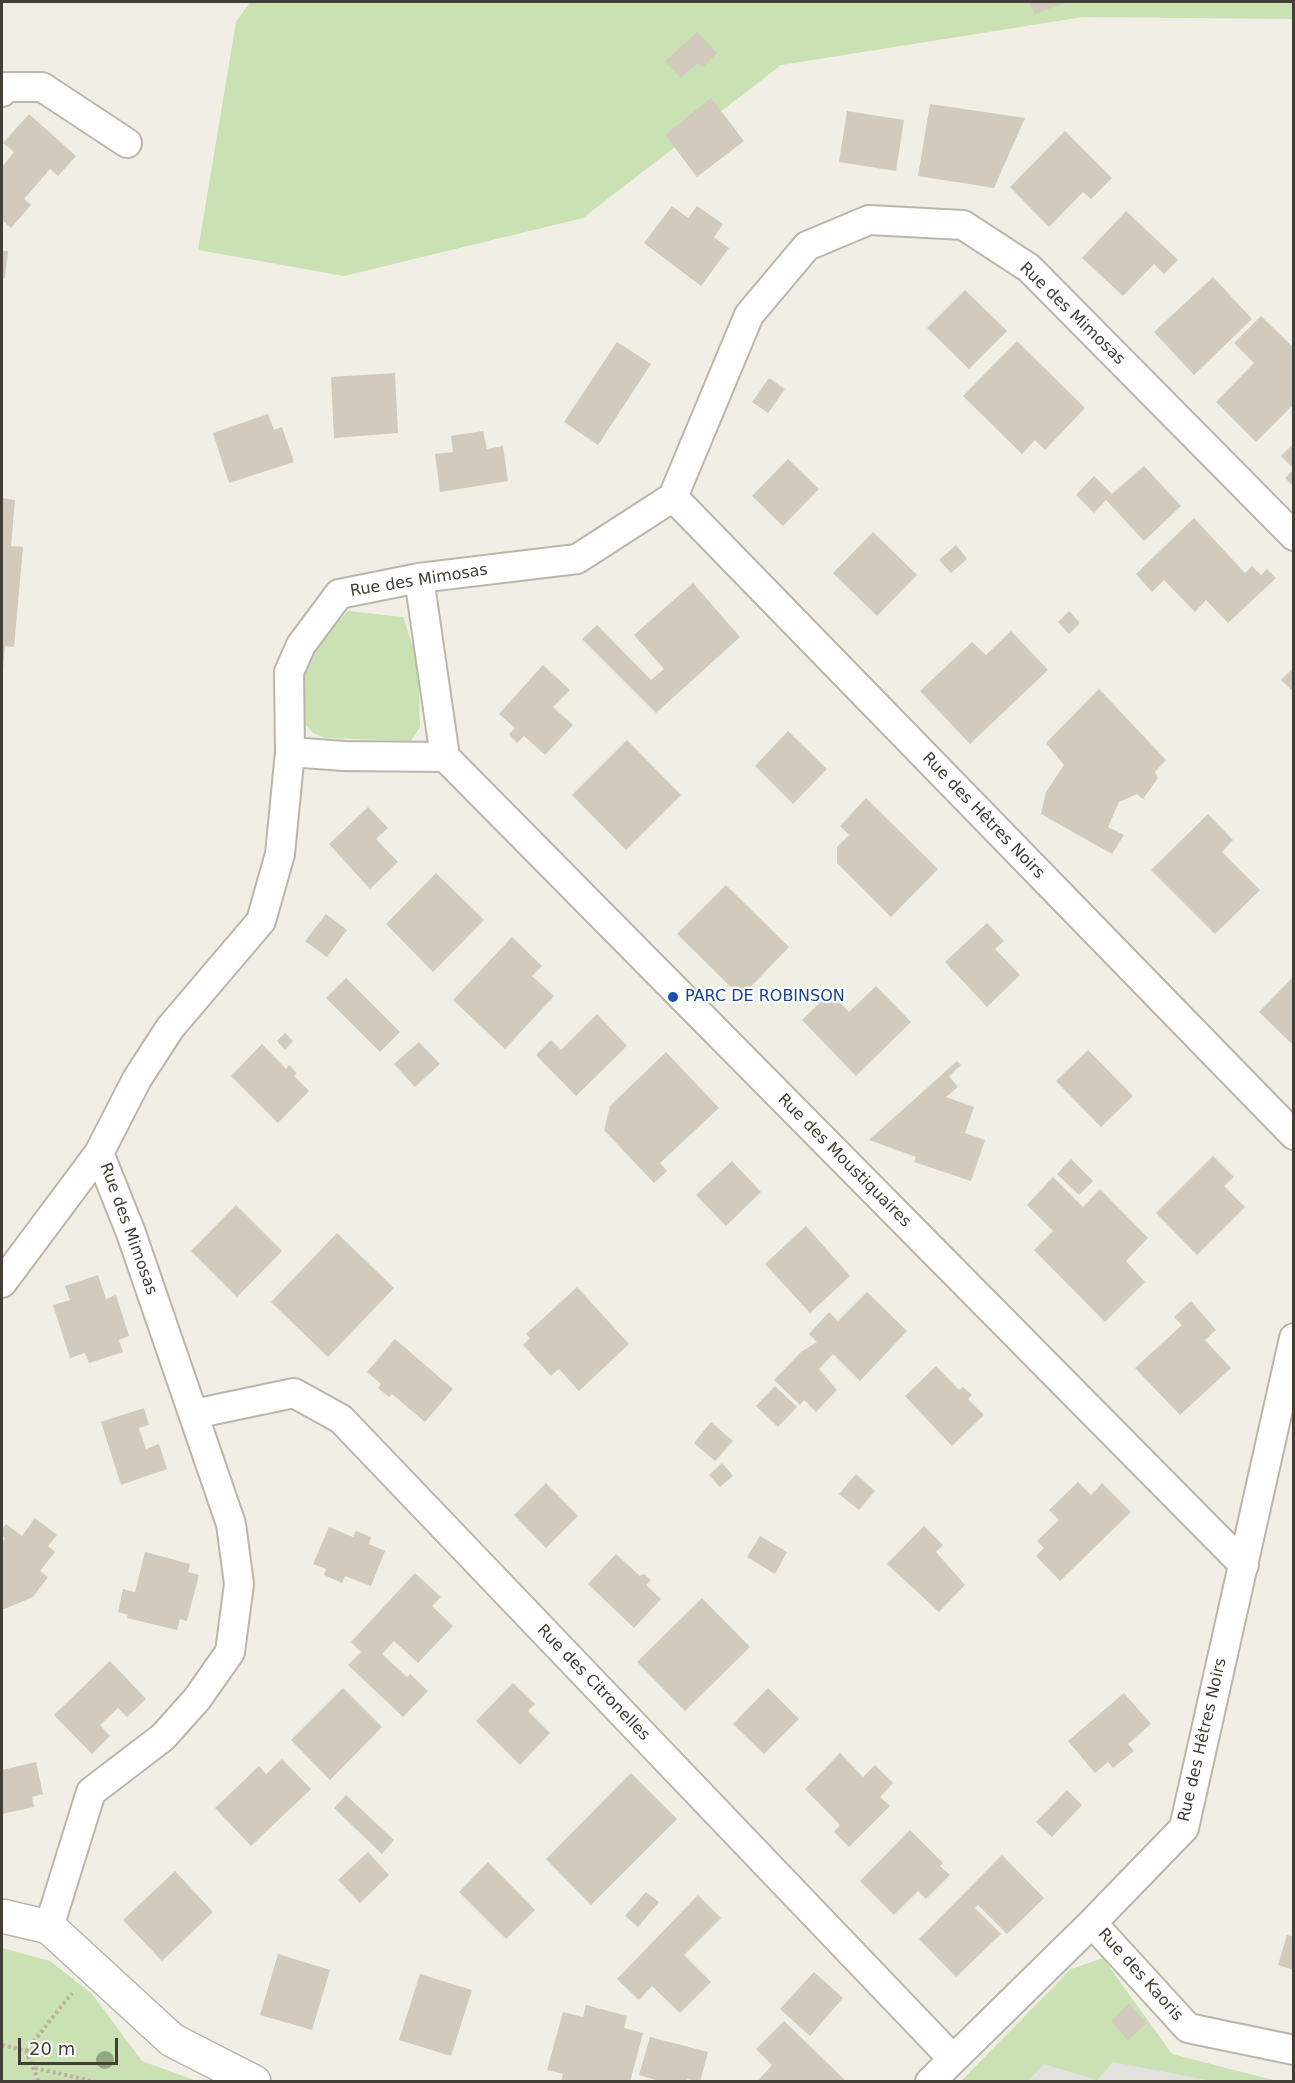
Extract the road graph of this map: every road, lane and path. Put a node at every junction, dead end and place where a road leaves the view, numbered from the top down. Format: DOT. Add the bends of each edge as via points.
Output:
graph roads {
  1 [pos="2,92"];
  2 [pos="127,143"];
  3 [pos="673,497"];
  4 [pos="1293,536"];
  5 [pos="419,578"];
  6 [pos="290,752"];
  7 [pos="445,757"];
  8 [pos="1293,1135"];
  9 [pos="99,1153"];
  10 [pos="2,1282"];
  11 [pos="1293,1338"];
  12 [pos="194,1414"];
  13 [pos="1244,1565"];
  14 [pos="2,1916"];
  15 [pos="1092,1923"];
  16 [pos="49,1927"];
  17 [pos="79,1983"];
  18 [pos="2,2045"];
  19 [pos="1293,2050"];
  20 [pos="26,2051"];
  21 [pos="953,2059"];
  22 [pos="35,2068"];
  23 [pos="39,2082"];
  24 [pos="96,2082"];
  25 [pos="254,2082"];
  26 [pos="930,2082"];
  1 -- 2 [label="street" via="5,87 42,87"];
  3 -- 4 [label="street, Rue des Mimosas" via="749,315 807,246 869,220 954,224 963,225 1029,268"];
  3 -- 5 [label="street, Rue des Mimosas" via="577,559"];
  3 -- 8 [label="street, Rue des Hêtres Noirs"];
  5 -- 6 [label="street, Rue des Mimosas" via="339,594 301,645 289,672"];
  5 -- 7 [label="street"];
  6 -- 7 [label="street"];
  6 -- 9 [label="street, Rue des Mimosas" via="280,854 261,921 170,1028 137,1079"];
  7 -- 13 [label="street, Rue des Moustiquaires"];
  9 -- 10 [label="street"];
  9 -- 12 [label="street, Rue des Mimosas"];
  11 -- 13 [label="street, Rue des Hêtres Noirs"];
  12 -- 16 [label="street, Rue des Mimosas" via="231,1524 239,1584 230,1652 163,1737 91,1792"];
  12 -- 21 [label="street, Rue des Citronelles" via="294,1393 341,1419"];
  13 -- 15 [label="street, Rue des Hêtres Noirs" via="1184,1828"];
  14 -- 16 [label="street"];
  15 -- 19 [label="street, Rue des Kaoris" via="1188,2028"];
  15 -- 21 [label="street, Rue des Hêtres Noirs"];
  16 -- 25 [label="street" via="172,2040"];
  17 -- 20 [label="path"];
  18 -- 20 [label="path"];
  20 -- 22 [label="path"];
  21 -- 26 [label="street, Rue des Hêtres Noirs"];
  22 -- 23 [label="path"];
  22 -- 24 [label="path"];
}
